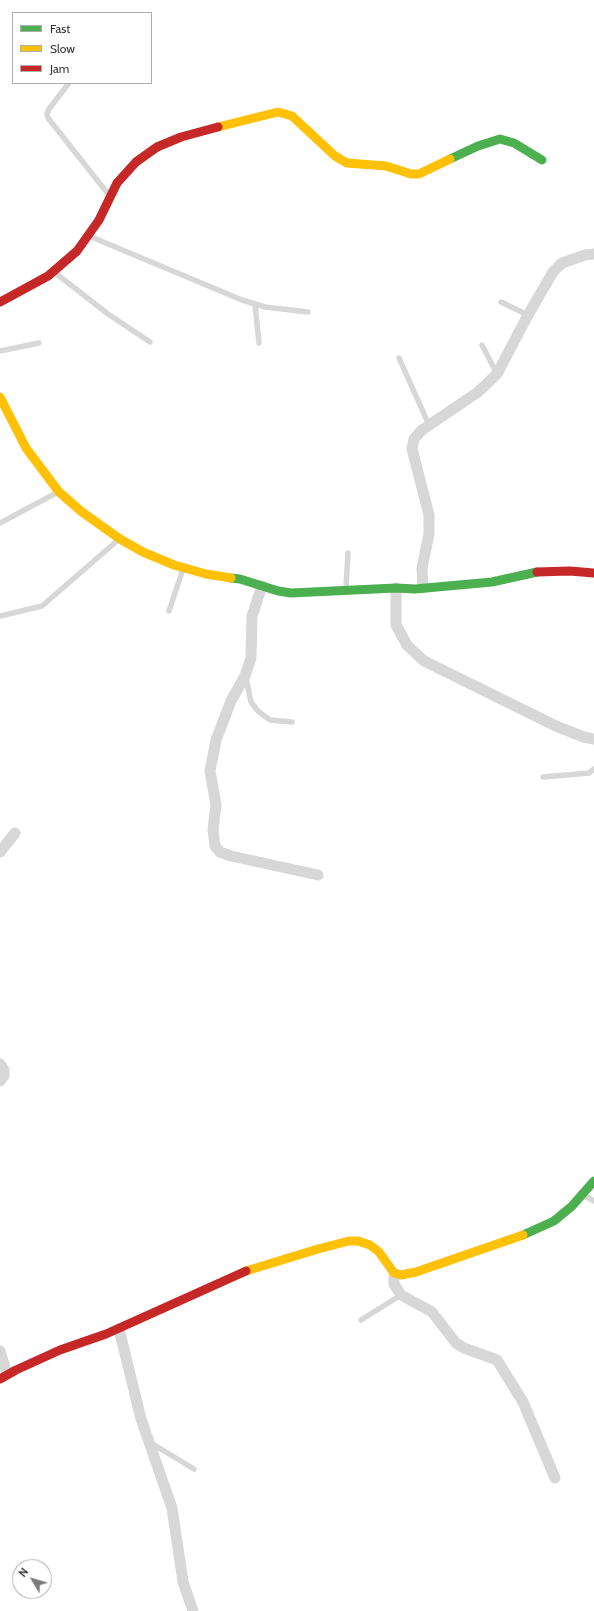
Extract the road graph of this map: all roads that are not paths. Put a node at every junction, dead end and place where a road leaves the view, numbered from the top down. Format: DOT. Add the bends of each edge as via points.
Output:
graph roads {
  1 [pos="67,84"];
  2 [pos="542,160"];
  3 [pos="110,197"];
  4 [pos="88,236"];
  5 [pos="594,254"];
  6 [pos="54,271"];
  7 [pos="0,302"];
  8 [pos="501,302"];
  9 [pos="255,304"];
  10 [pos="308,312"];
  11 [pos="528,315"];
  12 [pos="39,342"];
  13 [pos="150,342"];
  14 [pos="259,343"];
  15 [pos="482,344"];
  16 [pos="0,351"];
  17 [pos="400,358"];
  18 [pos="497,374"];
  19 [pos="1,401"];
  20 [pos="429,425"];
  21 [pos="59,492"];
  22 [pos="0,522"];
  23 [pos="120,539"];
  24 [pos="348,553"];
  25 [pos="184,567"];
  26 [pos="594,573"];
  27 [pos="262,586"];
  28 [pos="396,588"];
  29 [pos="423,588"];
  30 [pos="346,591"];
  31 [pos="169,611"];
  32 [pos="0,616"];
  33 [pos="245,676"];
  34 [pos="292,722"];
  35 [pos="594,739"];
  36 [pos="594,769"];
  37 [pos="543,777"];
  38 [pos="15,833"];
  39 [pos="0,852"];
  40 [pos="318,875"];
  41 [pos="0,1064"];
  42 [pos="0,1082"];
  43 [pos="594,1181"];
  44 [pos="583,1194"];
  45 [pos="594,1201"];
  46 [pos="394,1273"];
  47 [pos="401,1295"];
  48 [pos="361,1320"];
  49 [pos="119,1329"];
  50 [pos="0,1351"];
  51 [pos="3,1377"];
  52 [pos="148,1441"];
  53 [pos="194,1469"];
  54 [pos="555,1478"];
  55 [pos="193,1611"];
  1 -- 3 [label="lane" via="49,109 48,118"];
  2 -- 3 [label="street" via="514,143 500,139 478,146 419,174 411,174 386,166 340,160 292,116 278,112 180,137 157,147 136,162 117,183"];
  3 -- 4 [label="street"];
  4 -- 6 [label="street" via="77,251"];
  4 -- 9 [label="lane"];
  5 -- 11 [label="street" via="562,263 553,272"];
  6 -- 7 [label="street"];
  6 -- 13 [label="lane" via="108,314"];
  8 -- 11 [label="lane"];
  9 -- 10 [label="lane"];
  9 -- 14 [label="lane"];
  11 -- 18 [label="street"];
  12 -- 16 [label="lane"];
  15 -- 18 [label="lane"];
  17 -- 20 [label="lane"];
  18 -- 20 [label="street" via="478,392"];
  19 -- 21 [label="street" via="26,448"];
  20 -- 29 [label="street" via="414,439 412,449 429,515 429,534 422,568"];
  21 -- 22 [label="lane"];
  21 -- 23 [label="street"];
  23 -- 25 [label="street" via="143,552"];
  23 -- 32 [label="lane" via="42,606"];
  24 -- 30 [label="lane"];
  25 -- 27 [label="street"];
  25 -- 31 [label="lane"];
  26 -- 29 [label="street" via="534,572 492,582"];
  27 -- 30 [label="street" via="291,593"];
  27 -- 33 [label="street" via="252,616 252,658"];
  28 -- 29 [label="street"];
  28 -- 30 [label="street"];
  28 -- 35 [label="street" via="396,625 407,645 424,662 558,727"];
  33 -- 34 [label="lane" via="251,702 258,711 270,720"];
  33 -- 40 [label="street" via="231,701 216,740 210,771 216,804 213,830 215,846 220,852 231,856"];
  36 -- 37 [label="lane" via="589,774"];
  38 -- 39 [label="street"];
  41 -- 42 [label="street" via="4,1076"];
  43 -- 44 [label="street"];
  44 -- 45 [label="lane"];
  44 -- 46 [label="street" via="554,1221 530,1233 416,1272 401,1275"];
  46 -- 47 [label="street" via="394,1284"];
  46 -- 49 [label="street" via="379,1252 370,1245 349,1241 249,1270"];
  47 -- 48 [label="lane"];
  47 -- 54 [label="street" via="432,1312 456,1343 497,1360 523,1402"];
  49 -- 51 [label="street" via="60,1350"];
  49 -- 52 [label="street"];
  50 -- 51 [label="street"];
  52 -- 53 [label="lane"];
  52 -- 55 [label="street" via="172,1508 183,1582"];
}
